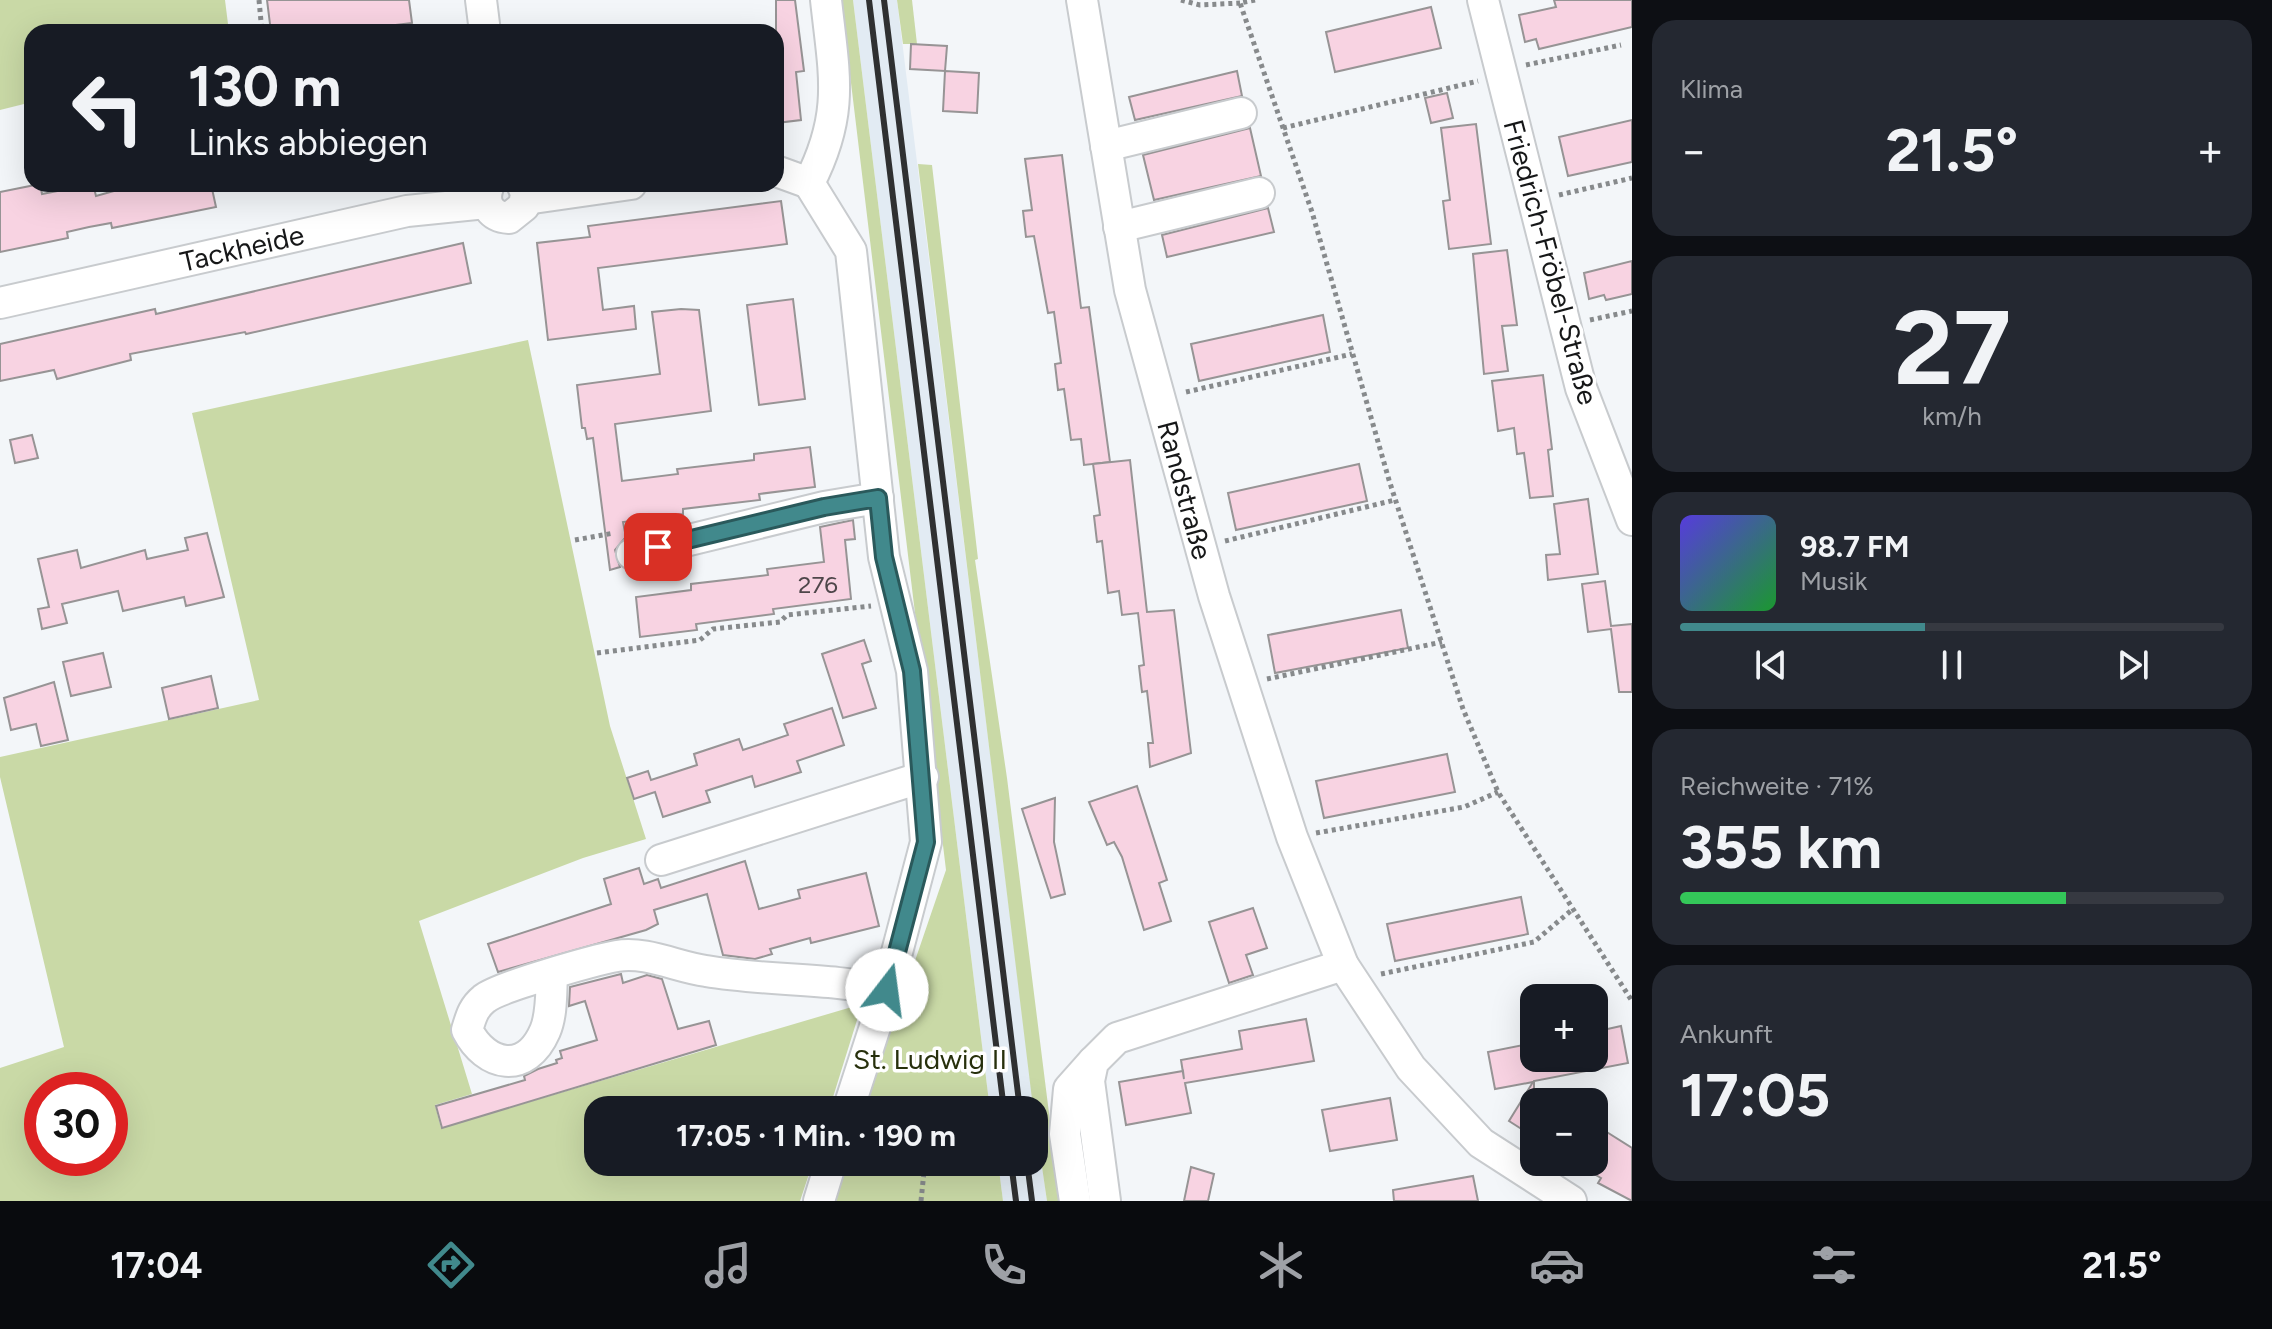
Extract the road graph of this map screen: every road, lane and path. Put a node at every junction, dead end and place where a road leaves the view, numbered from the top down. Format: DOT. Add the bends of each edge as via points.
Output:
graph roads {
  1 [pos="259,0"];
  2 [pos="826,0"];
  3 [pos="1082,0"];
  4 [pos="1181,0"];
  5 [pos="1255,0"];
  6 [pos="1483,0"];
  7 [pos="1240,3"];
  8 [pos="483,19"];
  9 [pos="261,24"];
  10 [pos="458,24"];
  11 [pos="1621,45"];
  12 [pos="1502,73"];
  13 [pos="1241,113"];
  14 [pos="1283,128"];
  15 [pos="1106,146"];
  16 [pos="784,174"];
  17 [pos="1632,178"];
  18 [pos="809,183"];
  19 [pos="524,192"];
  20 [pos="1259,193"];
  21 [pos="488,194"];
  22 [pos="1534,201"];
  23 [pos="1119,227"];
  24 [pos="0,303"];
  25 [pos="1632,311"];
  26 [pos="1565,325"];
  27 [pos="1352,354"];
  28 [pos="1159,398"];
  29 [pos="878,498"];
  30 [pos="1395,500"];
  31 [pos="1632,520"];
  32 [pos="1201,547"];
  33 [pos="632,554"];
  34 [pos="871,590"];
  35 [pos="873,605"];
  36 [pos="877,621"];
  37 [pos="1442,642"];
  38 [pos="597,653"];
  39 [pos="1243,684"];
  40 [pos="923,777"];
  41 [pos="1498,792"];
  42 [pos="1292,837"];
  43 [pos="661,860"];
  44 [pos="1573,909"];
  45 [pos="552,975"];
  46 [pos="1351,976"];
  47 [pos="887,990"];
  48 [pos="1632,1001"];
  49 [pos="1093,1062"];
  50 [pos="853,1096"];
  51 [pos="827,1176"];
  52 [pos="924,1176"];
  53 [pos="819,1201"];
  54 [pos="921,1201"];
  55 [pos="1075,1201"];
  56 [pos="1105,1201"];
  57 [pos="1571,1201"];
  1 -- 9 [label="path"];
  2 -- 18 [label="street" via="834,122"];
  3 -- 15 [label="street, Randstraße"];
  4 -- 7 [label="path" via="1200,5"];
  5 -- 7 [label="path"];
  6 -- 12 [label="street, Friedrich-Fröbel-Straße"];
  7 -- 14 [label="path"];
  8 -- 10 [label="path"];
  11 -- 12 [label="path"];
  12 -- 14 [label="path"];
  12 -- 22 [label="street, Friedrich-Fröbel-Straße"];
  13 -- 15 [label="street"];
  14 -- 27 [label="path"];
  15 -- 23 [label="street, Randstraße"];
  16 -- 18 [label="street"];
  17 -- 22 [label="path"];
  18 -- 29 [label="street" via="851,251"];
  19 -- 21 [label="street, Tackheide" via="521,211 509,218 492,213"];
  20 -- 23 [label="street"];
  21 -- 24 [label="street, Tackheide"];
  22 -- 26 [label="street, Friedrich-Fröbel-Straße"];
  23 -- 28 [label="street, Randstraße"];
  25 -- 26 [label="path"];
  26 -- 31 [label="street, Friedrich-Fröbel-Straße" via="1581,388"];
  27 -- 28 [label="path"];
  27 -- 30 [label="path"];
  28 -- 32 [label="street, Randstraße"];
  29 -- 33 [label="street"];
  29 -- 40 [label="street" via="884,557 912,671"];
  30 -- 32 [label="path"];
  30 -- 37 [label="path"];
  32 -- 39 [label="street, Randstraße"];
  34 -- 35 [label="path"];
  35 -- 36 [label="path"];
  35 -- 38 [label="path" via="787,615 780,622 713,629 700,640"];
  37 -- 39 [label="path"];
  37 -- 41 [label="path"];
  39 -- 42 [label="street, Randstraße"];
  40 -- 43 [label="street"];
  40 -- 47 [label="street" via="926,842"];
  41 -- 42 [label="path" via="1464,807"];
  41 -- 44 [label="path"];
  42 -- 46 [label="street, Randstraße"];
  44 -- 46 [label="path" via="1534,942"];
  44 -- 48 [label="path"];
  45 -- 47 [label="street" via="618,956"];
  46 -- 49 [label="street" via="1117,1038"];
  46 -- 57 [label="street, Randstraße" via="1411,1068 1481,1143"];
  47 -- 50 [label="street"];
  49 -- 55 [label="street" via="1069,1089 1065,1134"];
  49 -- 56 [label="street" via="1089,1081"];
  51 -- 53 [label="street"];
  52 -- 54 [label="path"];
}
